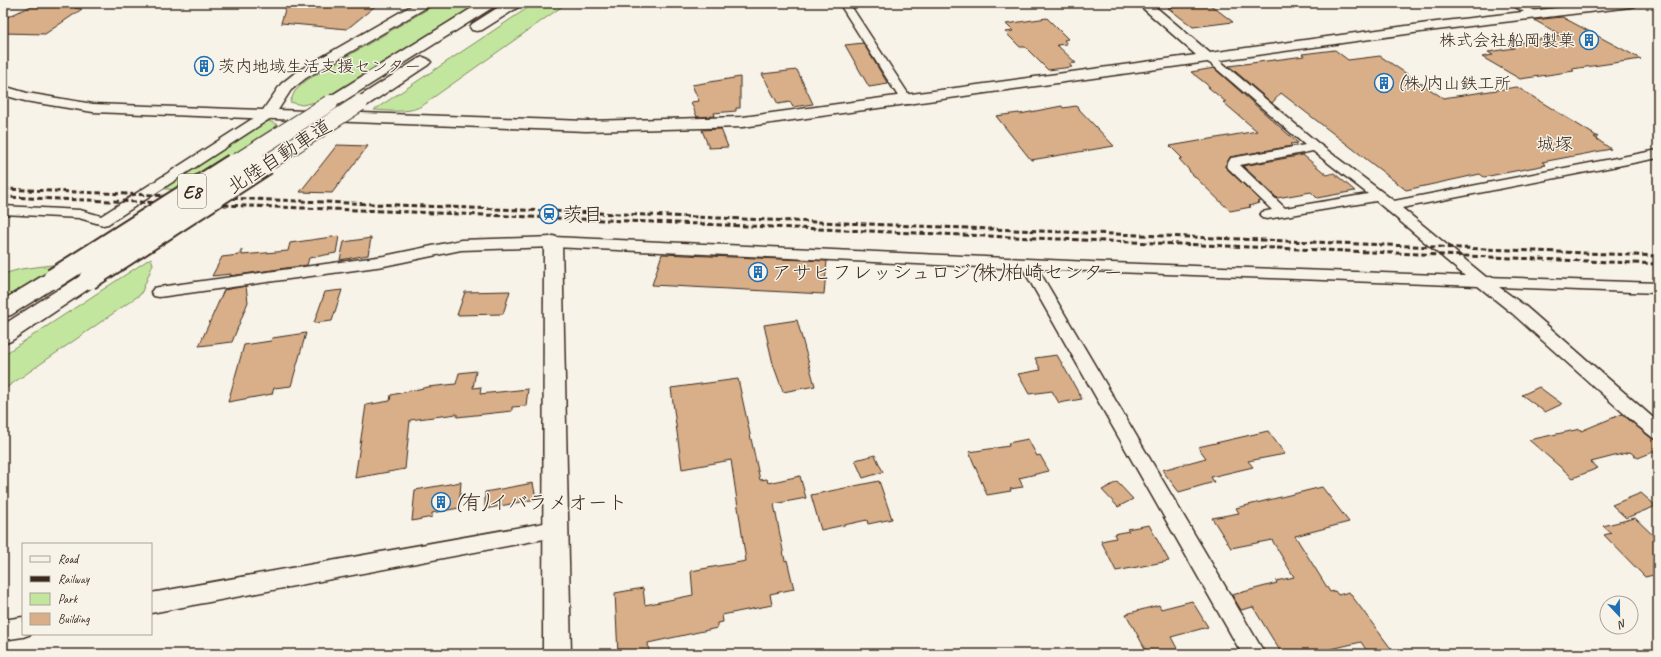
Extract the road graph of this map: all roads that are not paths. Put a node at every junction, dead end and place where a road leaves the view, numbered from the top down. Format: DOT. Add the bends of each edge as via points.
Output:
graph roads {
  1 [pos="426,3"];
  2 [pos="490,3"];
  3 [pos="515,3"];
  4 [pos="844,3"];
  5 [pos="1144,3"];
  6 [pos="1514,3"];
  7 [pos="1631,3"];
  8 [pos="1535,14"];
  9 [pos="457,41"];
  10 [pos="437,53"];
  11 [pos="1207,58"];
  12 [pos="3,90"];
  13 [pos="907,101"];
  14 [pos="267,115"];
  15 [pos="1315,147"];
  16 [pos="1658,154"];
  17 [pos="1379,196"];
  18 [pos="1391,206"];
  19 [pos="3,210"];
  20 [pos="1282,212"];
  21 [pos="1267,215"];
  22 [pos="553,242"];
  23 [pos="1028,265"];
  24 [pos="1483,281"];
  25 [pos="1658,288"];
  26 [pos="159,292"];
  27 [pos="3,310"];
  28 [pos="3,336"];
  29 [pos="1658,432"];
  30 [pos="554,529"];
  31 [pos="152,603"];
  32 [pos="22,627"];
  33 [pos="3,630"];
  34 [pos="557,654"];
  35 [pos="1254,654"];
  1 -- 14 [label="street" via="301,75 286,87"];
  2 -- 27 [label="highway, 北陸自動車道 / E8, bridge"];
  3 -- 9 [label="highway"];
  4 -- 13 [label="street"];
  5 -- 11 [label="street"];
  6 -- 8 [label="street"];
  7 -- 8 [label="street"];
  8 -- 11 [label="street"];
  10 -- 28 [label="highway, 北陸自動車道 / E8, bridge"];
  11 -- 13 [label="street"];
  11 -- 15 [label="street" via="1215,62"];
  12 -- 14 [label="street" via="25,97 93,108"];
  13 -- 14 [label="street" via="743,122 657,125 564,125"];
  14 -- 19 [label="street" via="104,221 80,214"];
  15 -- 17 [label="street"];
  15 -- 20 [label="street" via="1236,161 1233,166"];
  16 -- 18 [label="street"];
  17 -- 18 [label="street"];
  17 -- 20 [label="street"];
  18 -- 24 [label="street"];
  20 -- 21 [label="street"];
  22 -- 23 [label="street"];
  22 -- 26 [label="street" via="461,245 384,261"];
  22 -- 30 [label="street"];
  23 -- 24 [label="street"];
  23 -- 35 [label="street"];
  24 -- 25 [label="street"];
  24 -- 29 [label="street"];
  30 -- 31 [label="street"];
  30 -- 34 [label="street"];
  32 -- 33 [label="street"];
}
